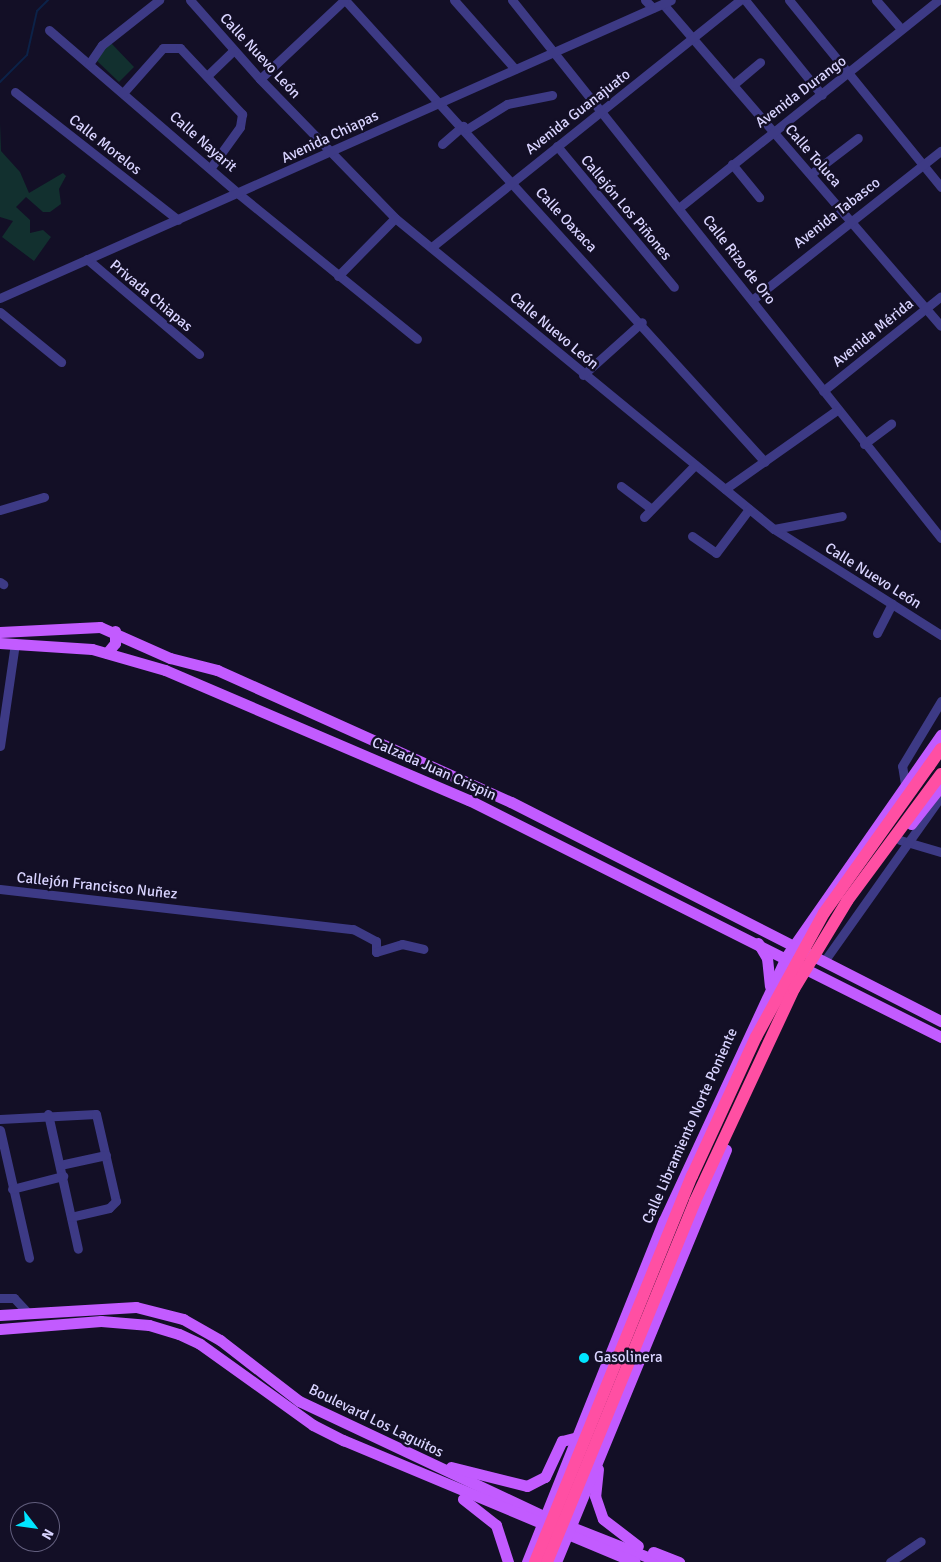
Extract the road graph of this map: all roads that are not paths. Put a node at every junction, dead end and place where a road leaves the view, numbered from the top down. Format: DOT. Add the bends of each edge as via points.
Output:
graph roads {
  1 [pos="159,0"];
  2 [pos="190,0"];
  3 [pos="345,0"];
  4 [pos="454,0"];
  5 [pos="512,0"];
  6 [pos="644,0"];
  7 [pos="740,0"];
  8 [pos="745,0"];
  9 [pos="789,0"];
  10 [pos="876,0"];
  11 [pos="938,0"];
  12 [pos="667,2"];
  13 [pos="653,8"];
  14 [pos="901,29"];
  15 [pos="49,30"];
  16 [pos="694,38"];
  17 [pos="234,50"];
  18 [pos="556,51"];
  19 [pos="760,62"];
  20 [pos="89,64"];
  21 [pos="515,69"];
  22 [pos="851,72"];
  23 [pos="207,76"];
  24 [pos="260,79"];
  25 [pos="734,84"];
  26 [pos="15,92"];
  27 [pos="123,92"];
  28 [pos="552,95"];
  29 [pos="822,96"];
  30 [pos="441,102"];
  31 [pos="601,111"];
  32 [pos="465,127"];
  33 [pos="773,130"];
  34 [pos="858,138"];
  35 [pos="442,144"];
  36 [pos="557,146"];
  37 [pos="331,151"];
  38 [pos="941,151"];
  39 [pos="732,164"];
  40 [pos="921,164"];
  41 [pos="212,166"];
  42 [pos="811,174"];
  43 [pos="511,180"];
  44 [pos="941,187"];
  45 [pos="240,195"];
  46 [pos="759,197"];
  47 [pos="680,207"];
  48 [pos="395,218"];
  49 [pos="178,220"];
  50 [pos="850,220"];
  51 [pos="433,246"];
  52 [pos="86,259"];
  53 [pos="338,276"];
  54 [pos="674,287"];
  55 [pos="941,296"];
  56 [pos="0,298"];
  57 [pos="752,300"];
  58 [pos="926,309"];
  59 [pos="0,312"];
  60 [pos="642,322"];
  61 [pos="941,326"];
  62 [pos="417,339"];
  63 [pos="199,354"];
  64 [pos="62,362"];
  65 [pos="583,374"];
  66 [pos="823,391"];
  67 [pos="837,410"];
  68 [pos="891,424"];
  69 [pos="864,444"];
  70 [pos="765,462"];
  71 [pos="695,465"];
  72 [pos="621,486"];
  73 [pos="725,489"];
  74 [pos="44,497"];
  75 [pos="651,509"];
  76 [pos="749,509"];
  77 [pos="0,510"];
  78 [pos="842,516"];
  79 [pos="644,517"];
  80 [pos="774,529"];
  81 [pos="692,536"];
  82 [pos="941,538"];
  83 [pos="892,604"];
  84 [pos="100,626"];
  85 [pos="114,630"];
  86 [pos="0,632"];
  87 [pos="877,633"];
  88 [pos="941,635"];
  89 [pos="0,643"];
  90 [pos="15,643"];
  91 [pos="92,649"];
  92 [pos="108,653"];
  93 [pos="941,701"];
  94 [pos="941,735"];
  95 [pos="0,746"];
  96 [pos="941,748"];
  97 [pos="941,774"];
  98 [pos="905,784"];
  99 [pos="941,786"];
  100 [pos="941,796"];
  101 [pos="902,841"];
  102 [pos="941,852"];
  103 [pos="0,889"];
  104 [pos="807,924"];
  105 [pos="768,932"];
  106 [pos="758,943"];
  107 [pos="793,944"];
  108 [pos="424,949"];
  109 [pos="786,957"];
  110 [pos="822,958"];
  111 [pos="811,969"];
  112 [pos="769,993"];
  113 [pos="941,1021"];
  114 [pos="941,1037"];
  115 [pos="48,1114"];
  116 [pos="0,1119"];
  117 [pos="0,1130"];
  118 [pos="106,1155"];
  119 [pos="60,1166"];
  120 [pos="63,1176"];
  121 [pos="12,1188"];
  122 [pos="71,1217"];
  123 [pos="78,1249"];
  124 [pos="29,1258"];
  125 [pos="0,1298"];
  126 [pos="28,1313"];
  127 [pos="0,1315"];
  128 [pos="0,1329"];
  129 [pos="578,1437"];
  130 [pos="600,1454"];
  131 [pos="422,1461"];
  132 [pos="416,1472"];
  133 [pos="544,1521"];
  134 [pos="568,1531"];
  135 [pos="921,1541"];
  136 [pos="508,1562"];
  137 [pos="527,1562"];
  138 [pos="535,1562"];
  139 [pos="547,1562"];
  140 [pos="556,1562"];
  141 [pos="635,1562"];
  142 [pos="660,1562"];
  143 [pos="679,1562"];
  144 [pos="890,1562"];
  1 -- 20 [label="street" via="102,45"];
  2 -- 17 [label="street, Calle Nuevo León"];
  3 -- 24 [label="street"];
  3 -- 30 [label="street, Calle Oaxaca"];
  4 -- 21 [label="street"];
  5 -- 18 [label="street, Calle Rizo de Oro"];
  6 -- 13 [label="street"];
  7 -- 16 [label="street, Avenida Guanajuato"];
  8 -- 29 [label="street"];
  9 -- 22 [label="street"];
  10 -- 14 [label="street"];
  11 -- 14 [label="street, Avenida Durango"];
  12 -- 13 [label="street, Avenida Chiapas"];
  12 -- 16 [label="street, Calle Toluca"];
  13 -- 18 [label="street, Avenida Chiapas"];
  14 -- 22 [label="street, Avenida Durango"];
  15 -- 20 [label="street, Calle Nayarit"];
  16 -- 25 [label="street, Calle Toluca"];
  16 -- 31 [label="street, Avenida Guanajuato"];
  17 -- 23 [label="street"];
  17 -- 24 [label="street, Calle Nuevo León"];
  18 -- 21 [label="street, Avenida Chiapas"];
  18 -- 31 [label="street, Calle Rizo de Oro"];
  19 -- 25 [label="street"];
  20 -- 27 [label="street, Calle Nayarit"];
  21 -- 30 [label="street, Avenida Chiapas"];
  22 -- 29 [label="street, Avenida Durango"];
  22 -- 40 [label="street"];
  23 -- 27 [label="street" via="180,48 167,46"];
  23 -- 41 [label="street" via="243,118"];
  24 -- 37 [label="street, Calle Nuevo León"];
  25 -- 33 [label="street, Calle Toluca"];
  26 -- 49 [label="street, Calle Morelos"];
  27 -- 41 [label="street, Calle Nayarit"];
  28 -- 32 [label="street" via="507,104"];
  29 -- 33 [label="street, Avenida Durango"];
  30 -- 32 [label="street, Calle Oaxaca"];
  30 -- 37 [label="street, Avenida Chiapas"];
  31 -- 36 [label="street, Avenida Guanajuato"];
  31 -- 47 [label="street, Calle Rizo de Oro"];
  32 -- 35 [label="street"];
  32 -- 43 [label="street, Calle Oaxaca"];
  33 -- 39 [label="street, Avenida Durango"];
  33 -- 42 [label="street, Calle Toluca"];
  34 -- 42 [label="street"];
  36 -- 43 [label="street, Avenida Guanajuato"];
  36 -- 54 [label="street, Callejón Los Piñones"];
  37 -- 45 [label="street, Avenida Chiapas"];
  37 -- 48 [label="street, Calle Nuevo León"];
  38 -- 40 [label="street, Avenida Tabasco"];
  39 -- 46 [label="street"];
  39 -- 47 [label="street, Avenida Durango"];
  40 -- 44 [label="street"];
  40 -- 50 [label="street, Avenida Tabasco"];
  41 -- 45 [label="street, Calle Nayarit"];
  42 -- 50 [label="street, Calle Toluca"];
  43 -- 51 [label="street, Avenida Guanajuato"];
  43 -- 60 [label="street, Calle Oaxaca"];
  45 -- 49 [label="street, Avenida Chiapas"];
  45 -- 53 [label="street, Calle Nayarit"];
  47 -- 57 [label="street, Calle Rizo de Oro"];
  48 -- 51 [label="street, Calle Nuevo León"];
  48 -- 53 [label="street"];
  49 -- 52 [label="street, Avenida Chiapas"];
  50 -- 57 [label="street, Avenida Tabasco"];
  50 -- 58 [label="street, Calle Toluca"];
  51 -- 65 [label="street, Calle Nuevo León"];
  52 -- 56 [label="street, Avenida Chiapas"];
  52 -- 63 [label="street, Privada Chiapas"];
  53 -- 62 [label="street, Calle Nayarit"];
  55 -- 58 [label="street, Avenida Mérida"];
  57 -- 66 [label="street, Calle Rizo de Oro"];
  58 -- 61 [label="street, Calle Toluca"];
  58 -- 66 [label="street, Avenida Mérida"];
  59 -- 64 [label="street"];
  60 -- 65 [label="street"];
  60 -- 70 [label="street, Calle Oaxaca"];
  65 -- 71 [label="street, Calle Nuevo León"];
  66 -- 67 [label="street, Calle Rizo de Oro"];
  67 -- 69 [label="street, Calle Rizo de Oro"];
  67 -- 70 [label="street"];
  68 -- 69 [label="street"];
  69 -- 82 [label="street, Calle Rizo de Oro"];
  70 -- 73 [label="street"];
  71 -- 73 [label="street, Calle Nuevo León"];
  71 -- 75 [label="street"];
  72 -- 75 [label="street"];
  73 -- 76 [label="street, Calle Nuevo León"];
  74 -- 77 [label="street"];
  75 -- 79 [label="street"];
  76 -- 80 [label="street, Calle Nuevo León"];
  76 -- 81 [label="street" via="716,553"];
  78 -- 80 [label="street"];
  80 -- 83 [label="street, Calle Nuevo León"];
  83 -- 87 [label="street"];
  83 -- 88 [label="street, Calle Nuevo León"];
  84 -- 85 [label="main road, Calzada Juan Crispin"];
  84 -- 86 [label="main road, Calzada Juan Crispin"];
  84 -- 91 [label="main road" via="90,636"];
  85 -- 92 [label="main road" via="115,643"];
  85 -- 105 [label="main road, Calzada Juan Crispin" via="170,658 217,670 511,802"];
  89 -- 90 [label="main road, Calzada Juan Crispin"];
  90 -- 91 [label="main road, Calzada Juan Crispin"];
  90 -- 95 [label="street"];
  91 -- 92 [label="main road, Calzada Juan Crispin"];
  92 -- 106 [label="main road, Calzada Juan Crispin" via="165,670 469,800"];
  93 -- 98 [label="street" via="902,766"];
  94 -- 98 [label="main road, Calle Libramiento Norte Poniente"];
  96 -- 138 [label="highway, Calle Libramiento Norte Poniente, bridge" via="824,913 760,1029 692,1176"];
  97 -- 139 [label="highway, bridge" via="847,901 794,989 695,1201"];
  98 -- 104 [label="main road, Calle Libramiento Norte Poniente"];
  99 -- 101 [label="main road"];
  100 -- 101 [label="street"];
  101 -- 102 [label="street"];
  101 -- 110 [label="main road"];
  103 -- 108 [label="street, Callejón Francisco Nuñez" via="353,929 376,941 376,952 402,944"];
  104 -- 105 [label="main road" via="784,933"];
  104 -- 107 [label="main road, Calle Libramiento Norte Poniente"];
  105 -- 107 [label="main road, Calzada Juan Crispin"];
  106 -- 109 [label="main road, Calzada Juan Crispin"];
  106 -- 112 [label="main road" via="771,975"];
  107 -- 109 [label="main road, Calle Libramiento Norte Poniente"];
  107 -- 110 [label="main road, Calzada Juan Crispin"];
  109 -- 111 [label="main road, Calzada Juan Crispin"];
  109 -- 112 [label="main road, Calle Libramiento Norte Poniente"];
  110 -- 111 [label="main road"];
  110 -- 113 [label="main road, Calzada Juan Crispin"];
  111 -- 114 [label="main road, Calzada Juan Crispin"];
  111 -- 130 [label="main road" via="720,1163"];
  112 -- 129 [label="main road, Calle Libramiento Norte Poniente" via="681,1180"];
  115 -- 116 [label="street"];
  115 -- 118 [label="street" via="96,1114"];
  115 -- 119 [label="street"];
  117 -- 121 [label="street"];
  118 -- 119 [label="street"];
  118 -- 122 [label="street" via="115,1204"];
  119 -- 120 [label="street"];
  120 -- 121 [label="street"];
  120 -- 122 [label="street"];
  121 -- 124 [label="street"];
  122 -- 123 [label="street"];
  125 -- 126 [label="street" via="14,1298"];
  126 -- 127 [label="main road, Boulevard Los Laguitos"];
  126 -- 131 [label="main road, Boulevard Los Laguitos" via="136,1307 183,1320 220,1340 299,1401"];
  128 -- 132 [label="main road, Boulevard Los Laguitos" via="101,1321 150,1325 178,1334 200,1344 313,1425"];
  129 -- 131 [label="main road" via="562,1441 545,1477 527,1486"];
  129 -- 133 [label="main road, Calle Libramiento Norte Poniente"];
  130 -- 134 [label="main road"];
  130 -- 143 [label="main road" via="595,1496 603,1519 625,1540"];
  131 -- 133 [label="main road, Boulevard Los Laguitos"];
  132 -- 133 [label="main road, Boulevard Los Laguitos"];
  132 -- 136 [label="main road" via="484,1512 503,1536"];
  133 -- 134 [label="main road"];
  133 -- 137 [label="main road, Calle Libramiento Norte Poniente"];
  134 -- 140 [label="main road"];
  134 -- 141 [label="main road"];
  134 -- 142 [label="main road"];
  135 -- 144 [label="street"];
}
